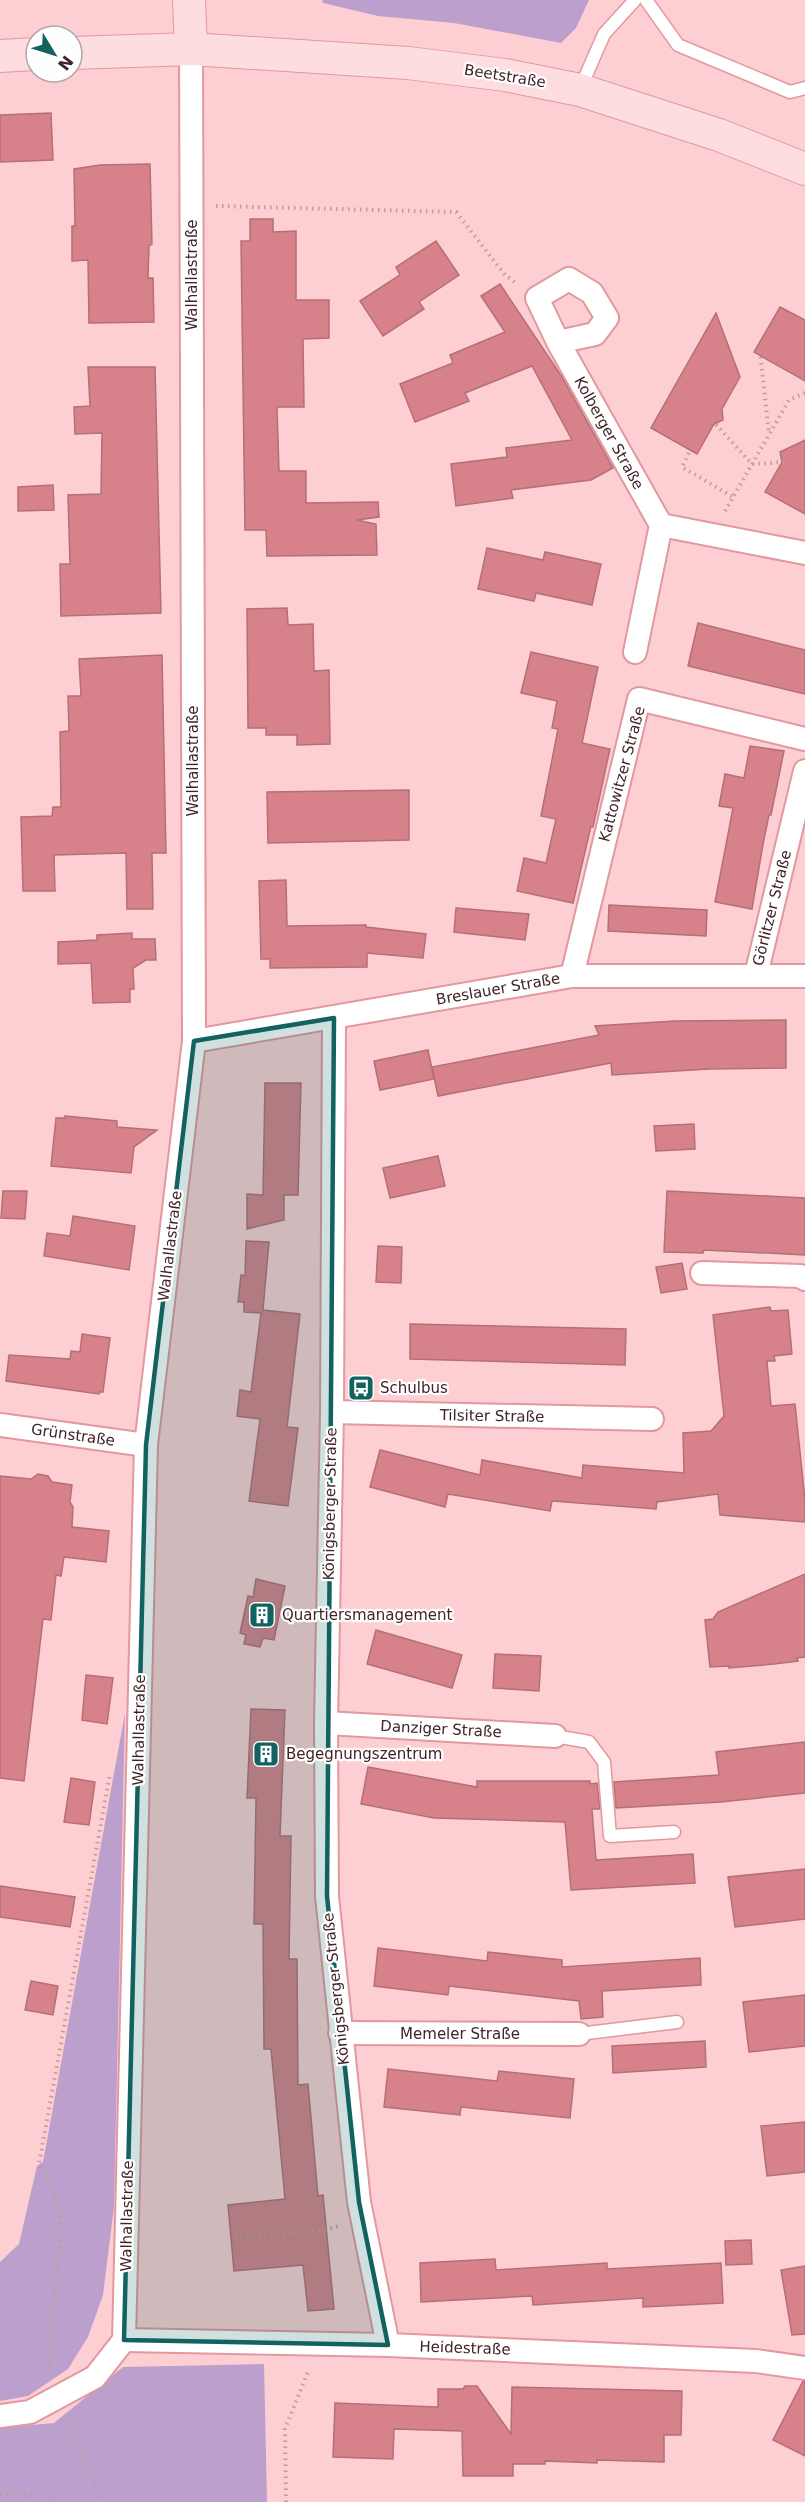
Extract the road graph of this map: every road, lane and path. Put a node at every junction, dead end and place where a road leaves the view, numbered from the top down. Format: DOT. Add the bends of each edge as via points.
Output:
graph roads {
  1 [pos="189,0"];
  2 [pos="635,0"];
  3 [pos="646,0"];
  4 [pos="191,49"];
  5 [pos="84,53"];
  6 [pos="24,55"];
  7 [pos="0,56"];
  8 [pos="805,88"];
  9 [pos="580,90"];
  10 [pos="805,169"];
  11 [pos="192,206"];
  12 [pos="537,298"];
  13 [pos="558,342"];
  14 [pos="760,351"];
  15 [pos="805,393"];
  16 [pos="712,420"];
  17 [pos="769,434"];
  18 [pos="689,453"];
  19 [pos="786,462"];
  20 [pos="752,464"];
  21 [pos="733,497"];
  22 [pos="661,525"];
  23 [pos="711,535"];
  24 [pos="805,553"];
  25 [pos="635,652"];
  26 [pos="805,739"];
  27 [pos="805,771"];
  28 [pos="756,975"];
  29 [pos="572,976"];
  30 [pos="805,976"];
  31 [pos="334,1018"];
  32 [pos="194,1041"];
  33 [pos="702,1273"];
  34 [pos="805,1279"];
  35 [pos="332,1412"];
  36 [pos="652,1419"];
  37 [pos="0,1425"];
  38 [pos="146,1445"];
  39 [pos="326,1723"];
  40 [pos="555,1736"];
  41 [pos="111,1765"];
  42 [pos="674,1832"];
  43 [pos="677,2022"];
  44 [pos="340,2033"];
  45 [pos="579,2034"];
  46 [pos="363,2219"];
  47 [pos="235,2238"];
  48 [pos="124,2340"];
  49 [pos="310,2344"];
  50 [pos="388,2345"];
  51 [pos="805,2368"];
  52 [pos="52,2400"];
  53 [pos="0,2416"];
  54 [pos="0,2495"];
  55 [pos="56,2502"];
  56 [pos="103,2502"];
  57 [pos="286,2502"];
  1 -- 4 [label="main road, Walhallastraße"];
  2 -- 9 [label="lane" via="604,33"];
  3 -- 8 [label="lane" via="678,45 790,92"];
  4 -- 5 [label="main road, Beetstraße"];
  4 -- 9 [label="main road, Beetstraße" via="408,63 505,75"];
  4 -- 11 [label="street, Walhallastraße"];
  6 -- 7 [label="main road"];
  9 -- 10 [label="main road, Beetstraße" via="719,135"];
  11 -- 12 [label="path" via="456,212 505,275"];
  11 -- 32 [label="street, Walhallastraße"];
  12 -- 13 [label="street, Kolberger Straße"];
  12 -- 13 [label="street" via="569,279 592,293 607,318 595,334"];
  13 -- 22 [label="street, Kolberger Straße"];
  14 -- 17 [label="path"];
  15 -- 17 [label="path" via="789,400"];
  16 -- 20 [label="path"];
  17 -- 20 [label="path"];
  18 -- 21 [label="path" via="682,467"];
  19 -- 20 [label="path"];
  20 -- 21 [label="path"];
  21 -- 23 [label="path"];
  22 -- 23 [label="street"];
  22 -- 25 [label="street"];
  23 -- 24 [label="street"];
  26 -- 29 [label="street, Kattowitzer Straße" via="639,699"];
  27 -- 28 [label="street, Görlitzer Straße"];
  28 -- 29 [label="street, Breslauer Straße"];
  28 -- 30 [label="street, Breslauer Straße"];
  29 -- 31 [label="street, Breslauer Straße"];
  31 -- 32 [label="street, Breslauer Straße"];
  31 -- 35 [label="street, Königsberger Straße"];
  32 -- 38 [label="street, Walhallastraße"];
  33 -- 34 [label="street"];
  35 -- 36 [label="street, Tilsiter Straße"];
  35 -- 39 [label="street, Königsberger Straße"];
  37 -- 38 [label="street, Grünstraße"];
  38 -- 48 [label="street, Walhallastraße"];
  39 -- 40 [label="street, Danziger Straße"];
  39 -- 44 [label="street, Königsberger Straße" via="327,1896"];
  40 -- 42 [label="lane" via="589,1742 604,1762 610,1836"];
  41 -- 52 [label="path" via="39,2164 55,2194 61,2222 48,2371"];
  43 -- 45 [label="lane"];
  44 -- 45 [label="street, Memeler Straße"];
  44 -- 46 [label="street, Königsberger Straße"];
  46 -- 47 [label="path" via="326,2230"];
  46 -- 50 [label="street, Königsberger Straße"];
  48 -- 49 [label="street, Heidestraße"];
  48 -- 52 [label="street" via="95,2378"];
  49 -- 50 [label="street, Heidestraße"];
  49 -- 57 [label="path" via="309,2372 285,2429"];
  50 -- 51 [label="street, Heidestraße" via="756,2361"];
  52 -- 53 [label="street" via="30,2412"];
  52 -- 56 [label="path" via="70,2424"];
  54 -- 55 [label="path" via="45,2496"];
}
